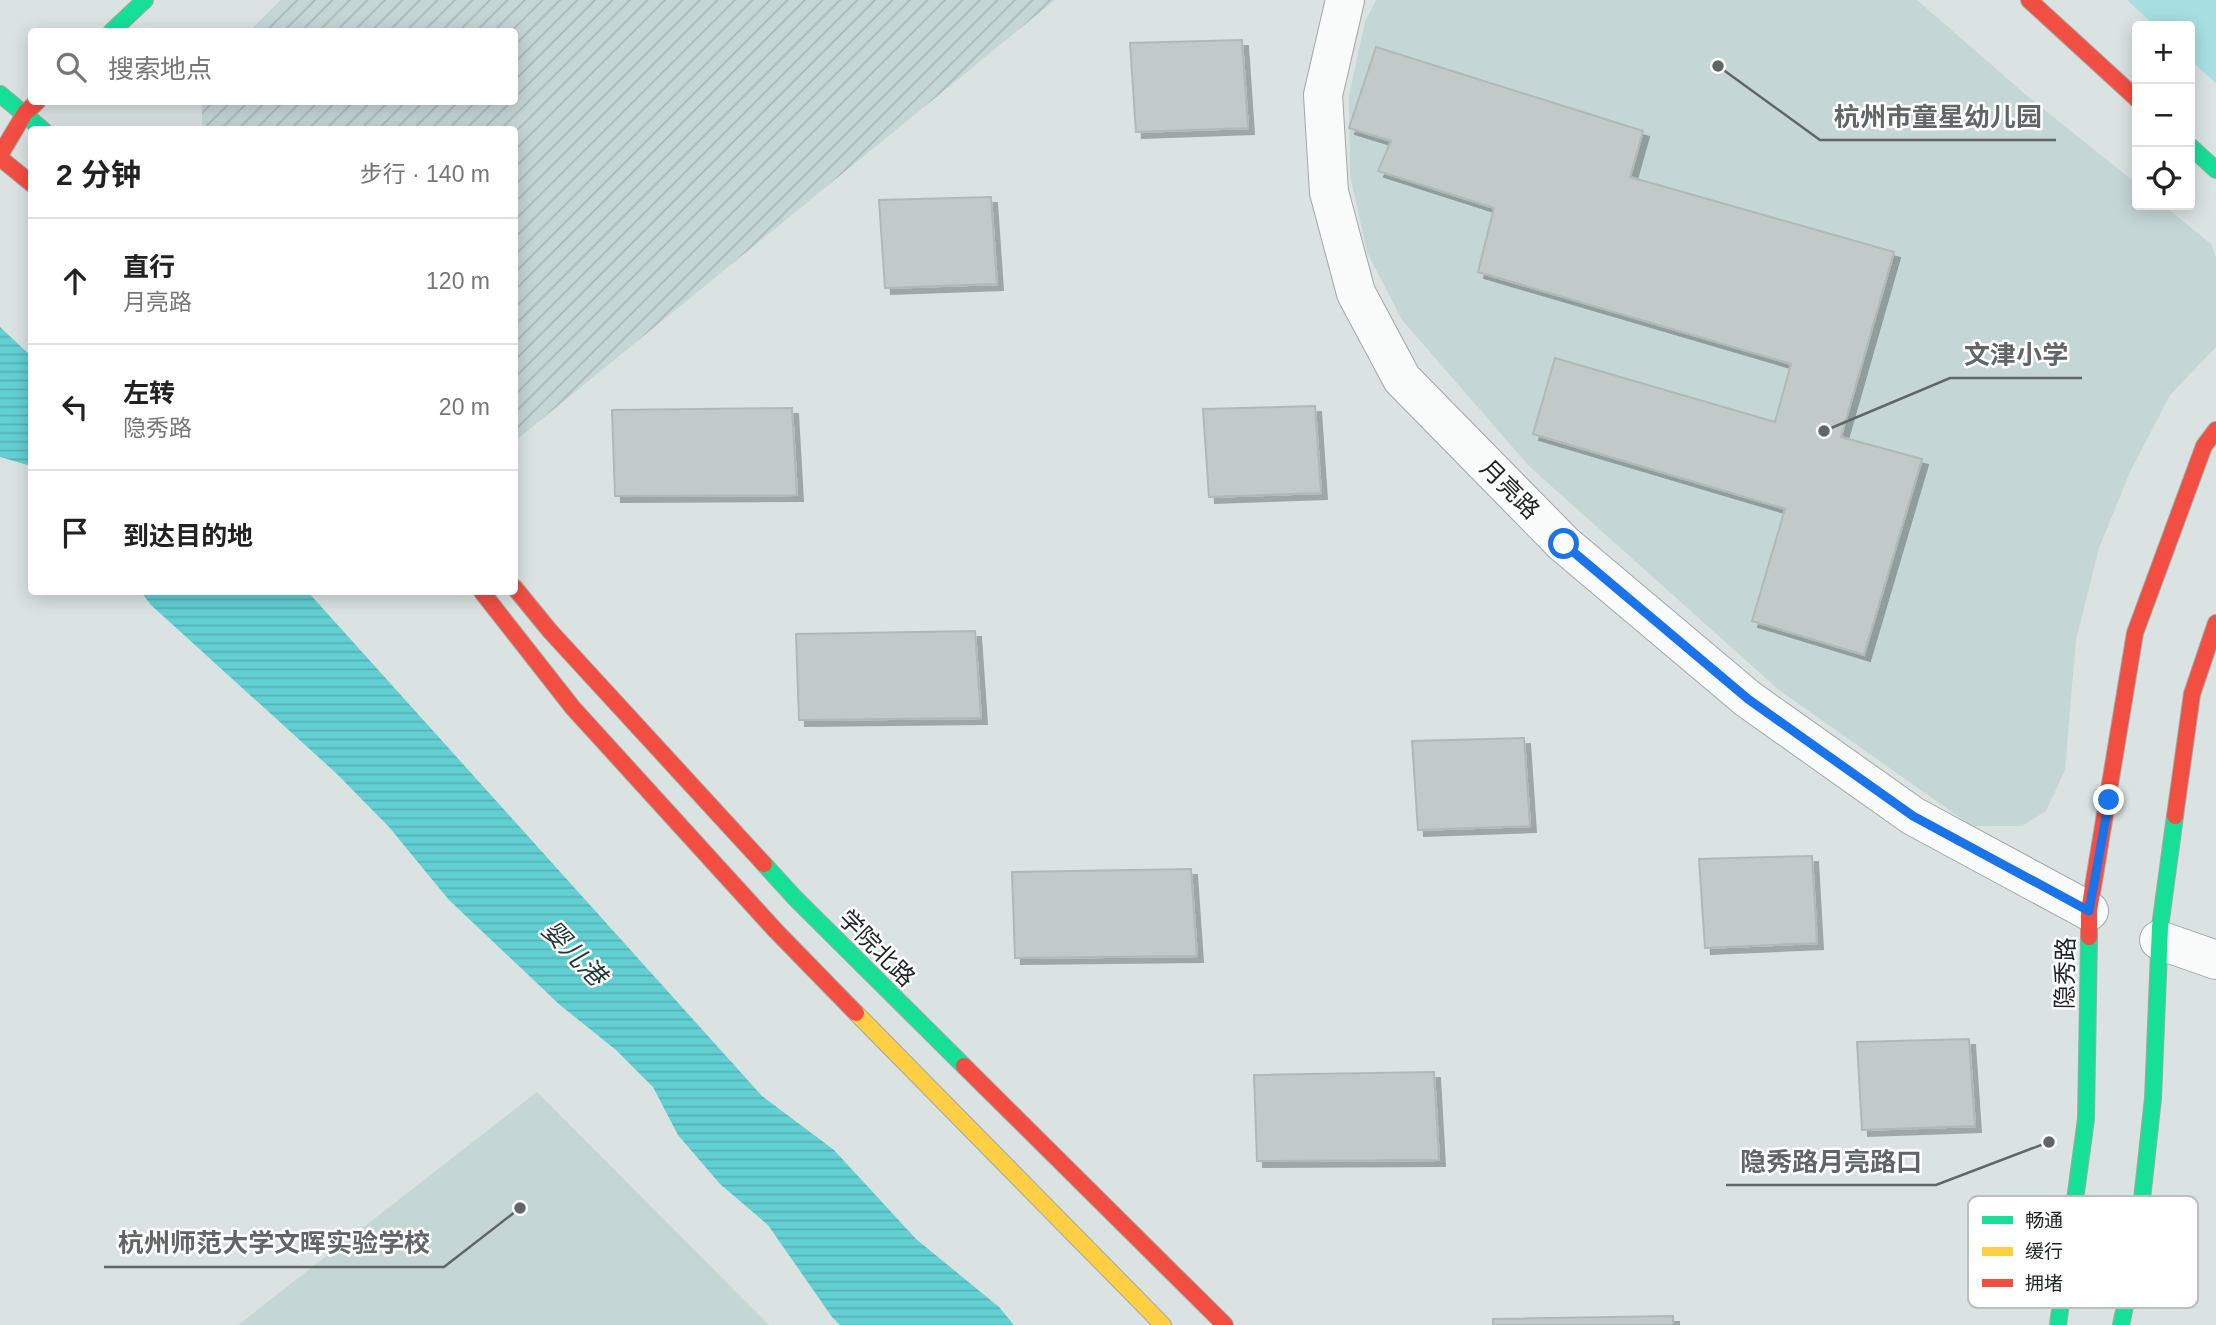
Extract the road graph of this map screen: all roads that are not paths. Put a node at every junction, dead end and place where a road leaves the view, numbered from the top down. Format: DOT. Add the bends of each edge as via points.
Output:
graph roads {
  1 [pos="145,0"];
  2 [pos="1345,0"];
  3 [pos="2029,0"];
  4 [pos="115,28"];
  5 [pos="0,94"];
  6 [pos="2132,94"];
  7 [pos="31,107"];
  8 [pos="41,126"];
  9 [pos="2191,147"];
  10 [pos="0,157"];
  11 [pos="2216,170"];
  12 [pos="28,181"];
  13 [pos="2216,430"];
  14 [pos="518,592"];
  15 [pos="484,595"];
  16 [pos="2216,624"];
  17 [pos="2089,911"];
  18 [pos="2159,940"];
  19 [pos="2216,960"];
  20 [pos="2076,1196"];
  21 [pos="2142,1196"];
  22 [pos="1163,1325"];
  23 [pos="1225,1325"];
  1 -- 4 [label="main road"];
  2 -- 17 [label="street, 月亮路" via="1323,95 1329,191 1356,292 1402,379 1564,544 1748,699 1913,816"];
  3 -- 6 [label="main road"];
  5 -- 7 [label="main road"];
  7 -- 8 [label="main road"];
  7 -- 10 [label="main road"];
  9 -- 11 [label="main road"];
  10 -- 12 [label="main road"];
  13 -- 17 [label="main road, 隐秀路" via="2204,446 2135,633"];
  14 -- 23 [label="main road, 学院北路" via="796,899"];
  15 -- 22 [label="main road" via="573,708 776,931"];
  16 -- 18 [label="main road" via="2192,694"];
  17 -- 20 [label="main road, 隐秀路" via="2087,1119"];
  18 -- 19 [label="street"];
  18 -- 21 [label="main road" via="2153,1098"];
}
